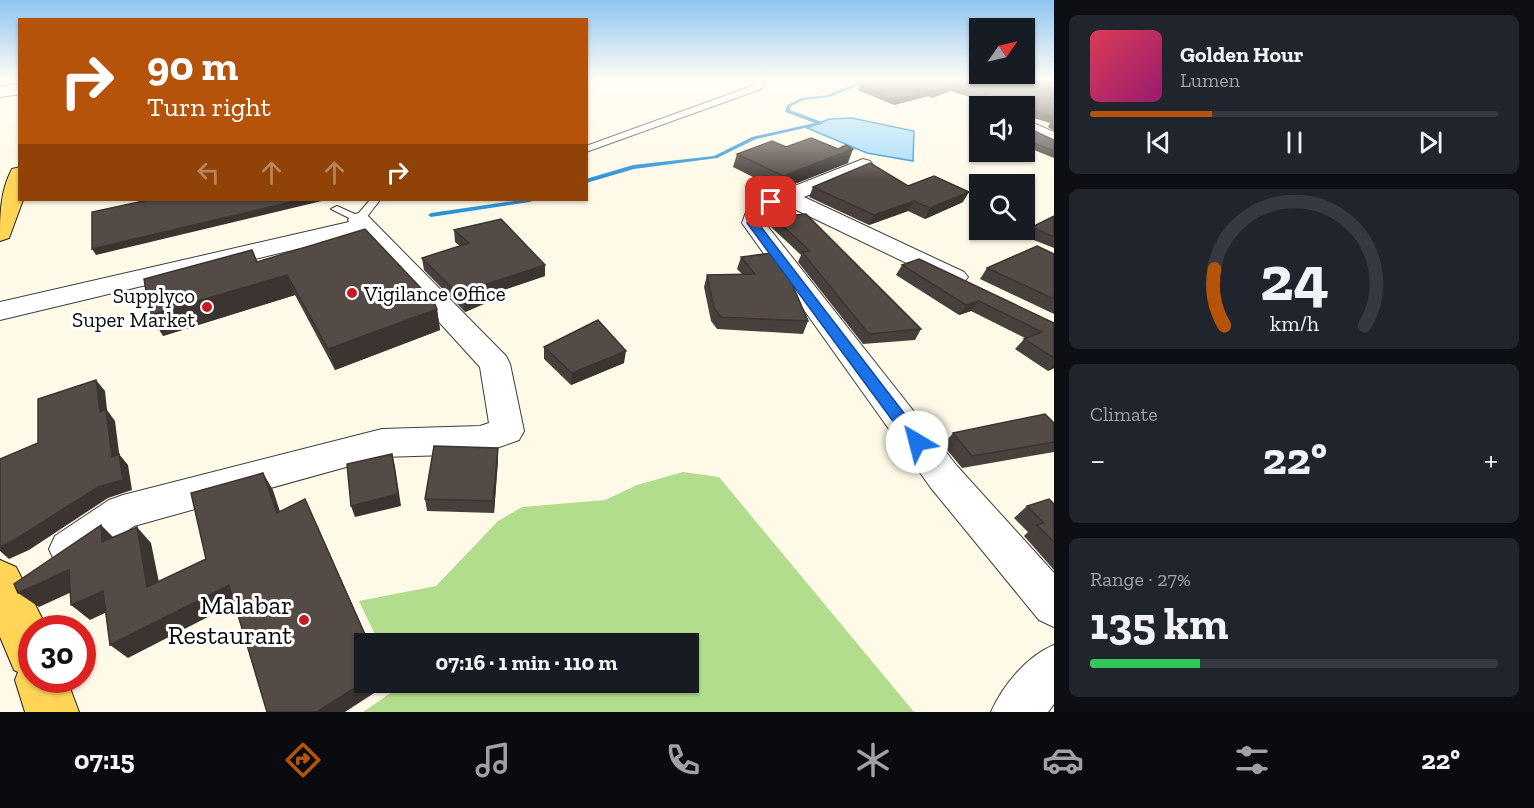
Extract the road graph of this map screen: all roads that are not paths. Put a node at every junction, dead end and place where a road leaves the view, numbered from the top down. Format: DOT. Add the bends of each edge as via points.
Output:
graph roads {
  1 [pos="662,113"];
  2 [pos="685,113"];
  3 [pos="1035,130"];
  4 [pos="588,139"];
  5 [pos="1054,139"];
  6 [pos="588,148"];
  7 [pos="863,165"];
  8 [pos="18,180"];
  9 [pos="785,196"];
  10 [pos="359,214"];
  11 [pos="0,233"];
  12 [pos="0,245"];
  13 [pos="0,256"];
  14 [pos="981,290"];
  15 [pos="0,310"];
  16 [pos="19,580"];
  17 [pos="1054,605"];
  18 [pos="22,615"];
  19 [pos="1054,668"];
  20 [pos="43,693"];
  21 [pos="52,712"];
  22 [pos="1016,712"];
  1 -- 4 [label="lane"];
  2 -- 6 [label="lane"];
  3 -- 5 [label="street"];
  7 -- 9 [label="street"];
  8 -- 11 [label="main road"];
  9 -- 14 [label="street"];
  9 -- 17 [label="street" via="757,209 753,223 944,477"];
  10 -- 15 [label="street"];
  10 -- 16 [label="street" via="495,364 507,431 480,440 382,443 123,512"];
  12 -- 13 [label="main road"];
  16 -- 18 [label="main road"];
  19 -- 22 [label="street"];
  20 -- 21 [label="main road"];
}
